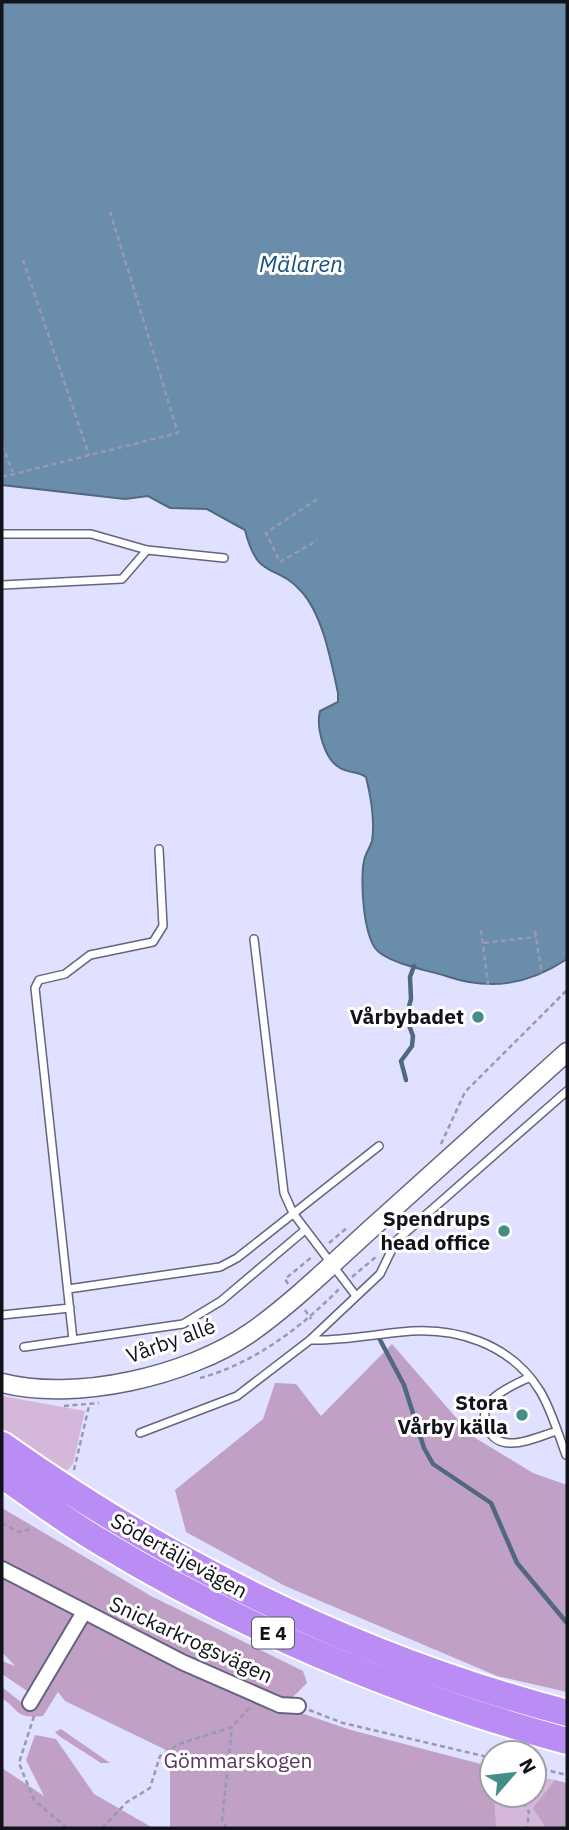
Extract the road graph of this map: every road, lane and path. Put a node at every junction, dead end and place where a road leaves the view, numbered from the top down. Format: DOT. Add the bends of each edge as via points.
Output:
graph roads {
  1 [pos="109,208"];
  2 [pos="23,260"];
  3 [pos="2,444"];
  4 [pos="89,455"];
  5 [pos="13,472"];
  6 [pos="2,477"];
  7 [pos="317,499"];
  8 [pos="2,534"];
  9 [pos="318,540"];
  10 [pos="147,550"];
  11 [pos="224,558"];
  12 [pos="2,585"];
  13 [pos="159,849"];
  14 [pos="481,930"];
  15 [pos="536,931"];
  16 [pos="536,937"];
  17 [pos="254,939"];
  18 [pos="483,943"];
  19 [pos="542,974"];
  20 [pos="488,985"];
  21 [pos="567,989"];
  22 [pos="567,1052"];
  23 [pos="567,1091"];
  24 [pos="379,1146"];
  25 [pos="439,1148"];
  26 [pos="293,1213"];
  27 [pos="351,1224"];
  28 [pos="305,1230"];
  29 [pos="320,1250"];
  30 [pos="331,1265"];
  31 [pos="68,1289"];
  32 [pos="295,1296"];
  33 [pos="356,1296"];
  34 [pos="70,1308"];
  35 [pos="2,1315"];
  36 [pos="310,1319"];
  37 [pos="73,1340"];
  38 [pos="310,1340"];
  39 [pos="24,1347"];
  40 [pos="530,1377"];
  41 [pos="2,1383"];
  42 [pos="89,1406"];
  43 [pos="557,1431"];
  44 [pos="140,1433"];
  45 [pos="2,1446"];
  46 [pos="566,1455"];
  47 [pos="74,1470"];
  48 [pos="2,1475"];
  49 [pos="2,1523"];
  50 [pos="31,1529"];
  51 [pos="2,1569"];
  52 [pos="84,1612"];
  53 [pos="260,1696"];
  54 [pos="30,1703"];
  55 [pos="298,1706"];
  56 [pos="567,1713"];
  57 [pos="232,1727"];
  58 [pos="567,1741"];
  59 [pos="478,1755"];
  60 [pos="548,1770"];
  61 [pos="567,1775"];
  62 [pos="527,1809"];
  63 [pos="67,1828"];
  64 [pos="102,1828"];
  65 [pos="227,1828"];
  66 [pos="527,1828"];
  1 -- 4 [label="path" via="177,433"];
  2 -- 4 [label="path"];
  3 -- 5 [label="path"];
  4 -- 5 [label="path"];
  5 -- 6 [label="path"];
  7 -- 9 [label="path" via="266,533 280,562"];
  8 -- 10 [label="lane" via="91,534"];
  10 -- 11 [label="lane"];
  10 -- 12 [label="lane" via="122,579"];
  13 -- 31 [label="lane" via="163,926 158,938 146,945 90,955 65,974 43,978 36,985"];
  14 -- 18 [label="path"];
  15 -- 16 [label="path"];
  16 -- 18 [label="path"];
  16 -- 19 [label="path"];
  17 -- 26 [label="lane" via="284,1193"];
  18 -- 20 [label="path"];
  21 -- 25 [label="path" via="466,1092"];
  22 -- 30 [label="street, Vårby allé"];
  23 -- 33 [label="lane" via="396,1241 380,1274"];
  24 -- 26 [label="lane"];
  26 -- 28 [label="lane"];
  26 -- 31 [label="lane" via="220,1267"];
  27 -- 29 [label="path"];
  28 -- 29 [label="lane"];
  28 -- 37 [label="lane" via="194,1319 165,1328"];
  29 -- 30 [label="lane"];
  29 -- 32 [label="path" via="285,1279"];
  30 -- 32 [label="street, Vårby allé"];
  30 -- 33 [label="lane"];
  31 -- 34 [label="lane"];
  32 -- 36 [label="path"];
  32 -- 41 [label="street, Vårby allé" via="248,1334 205,1357 134,1380 76,1391 32,1390"];
  33 -- 38 [label="lane"];
  34 -- 35 [label="lane"];
  34 -- 37 [label="lane"];
  37 -- 39 [label="lane"];
  38 -- 40 [label="lane" via="449,1331 481,1340"];
  38 -- 44 [label="lane" via="237,1396"];
  40 -- 43 [label="lane"];
  40 -- 43 [label="lane" via="501,1391 487,1404 488,1430 497,1441 512,1443"];
  42 -- 47 [label="path"];
  43 -- 46 [label="lane"];
  45 -- 56 [label="highway, Södertäljevägen / E 4" via="109,1518 247,1595 364,1646"];
  48 -- 58 [label="highway, Södertäljevägen / E 4" via="98,1541 236,1617 364,1675 480,1717"];
  49 -- 50 [label="path" via="18,1532"];
  51 -- 52 [label="street, Snickarkrogsvägen"];
  52 -- 53 [label="street, Snickarkrogsvägen"];
  52 -- 54 [label="street"];
  53 -- 55 [label="street, Snickarkrogsvägen" via="280,1705"];
  53 -- 57 [label="path"];
  54 -- 63 [label="path" via="36,1719 19,1763 34,1800"];
  55 -- 59 [label="path" via="343,1723"];
  57 -- 64 [label="path" via="179,1744 160,1756 150,1788 127,1802"];
  57 -- 65 [label="path" via="222,1821"];
  60 -- 61 [label="path"];
  62 -- 66 [label="path"];
}
